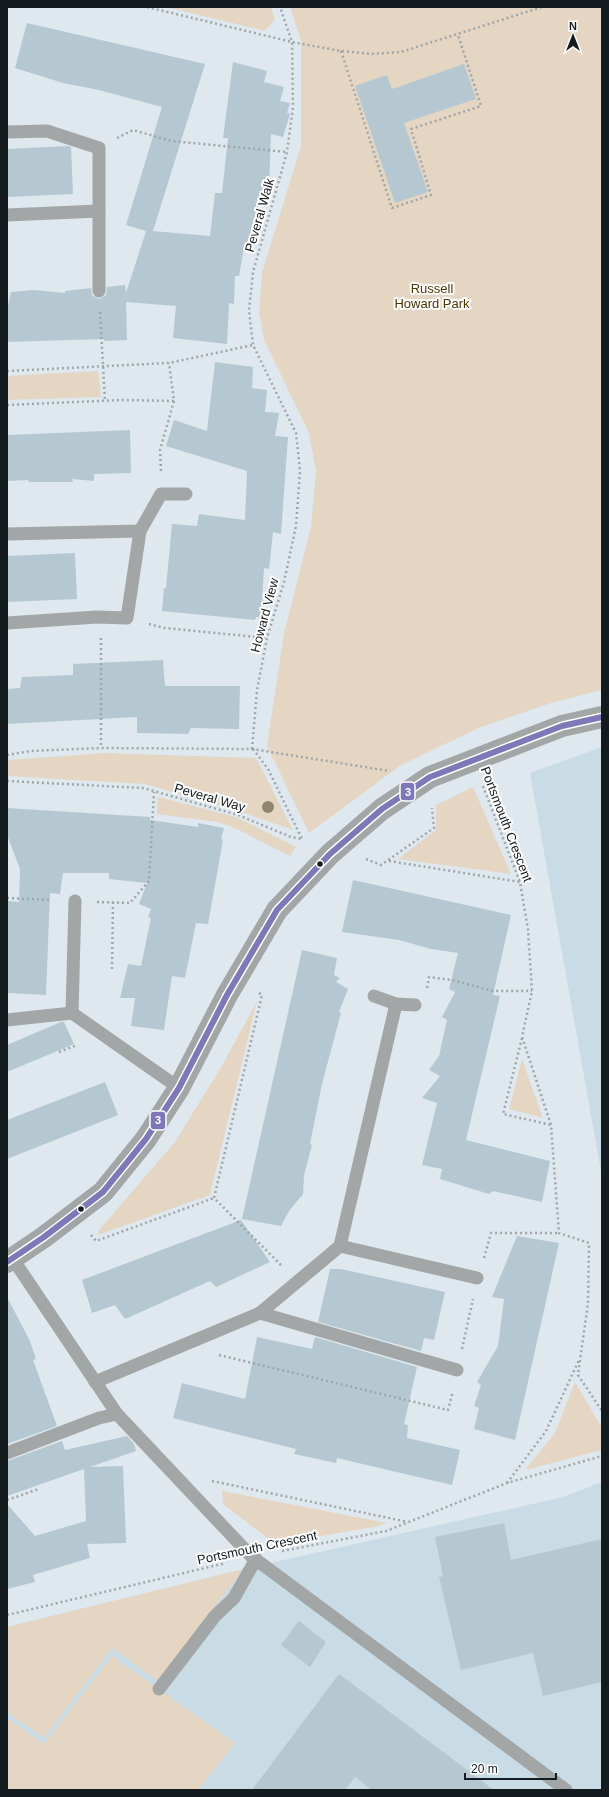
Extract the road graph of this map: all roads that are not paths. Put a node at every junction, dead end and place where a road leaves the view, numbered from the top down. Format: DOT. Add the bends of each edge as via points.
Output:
graph roads {
  1 [pos="7,132"];
  2 [pos="98,211"];
  3 [pos="7,215"];
  4 [pos="100,292"];
  5 [pos="186,494"];
  6 [pos="140,531"];
  7 [pos="7,534"];
  8 [pos="7,623"];
  9 [pos="602,717"];
  10 [pos="75,901"];
  11 [pos="374,996"];
  12 [pos="396,1004"];
  13 [pos="415,1005"];
  14 [pos="72,1013"];
  15 [pos="7,1020"];
  16 [pos="179,1088"];
  17 [pos="340,1246"];
  18 [pos="10,1260"];
  19 [pos="477,1278"];
  20 [pos="260,1313"];
  21 [pos="457,1370"];
  22 [pos="95,1382"];
  23 [pos="117,1414"];
  24 [pos="7,1453"];
  25 [pos="254,1558"];
  26 [pos="159,1689"];
  27 [pos="566,1790"];
  1 -- 2 [label="lane" via="48,131 99,148"];
  2 -- 3 [label="lane"];
  2 -- 4 [label="lane"];
  5 -- 6 [label="lane" via="161,494"];
  6 -- 7 [label="lane"];
  6 -- 8 [label="lane" via="127,618 101,617"];
  9 -- 16 [label="street" via="562,726 430,777 382,809 338,848 277,910"];
  10 -- 14 [label="lane"];
  11 -- 12 [label="lane"];
  12 -- 13 [label="lane"];
  12 -- 17 [label="lane"];
  14 -- 15 [label="lane"];
  14 -- 16 [label="lane"];
  16 -- 18 [label="street" via="146,1139 103,1192"];
  17 -- 19 [label="lane"];
  17 -- 20 [label="lane"];
  18 -- 22 [label="lane"];
  20 -- 21 [label="lane"];
  20 -- 22 [label="lane"];
  22 -- 23 [label="lane"];
  23 -- 24 [label="lane" via="99,1418"];
  23 -- 25 [label="lane"];
  25 -- 26 [label="lane" via="234,1598 215,1616"];
  25 -- 27 [label="lane"];
}
